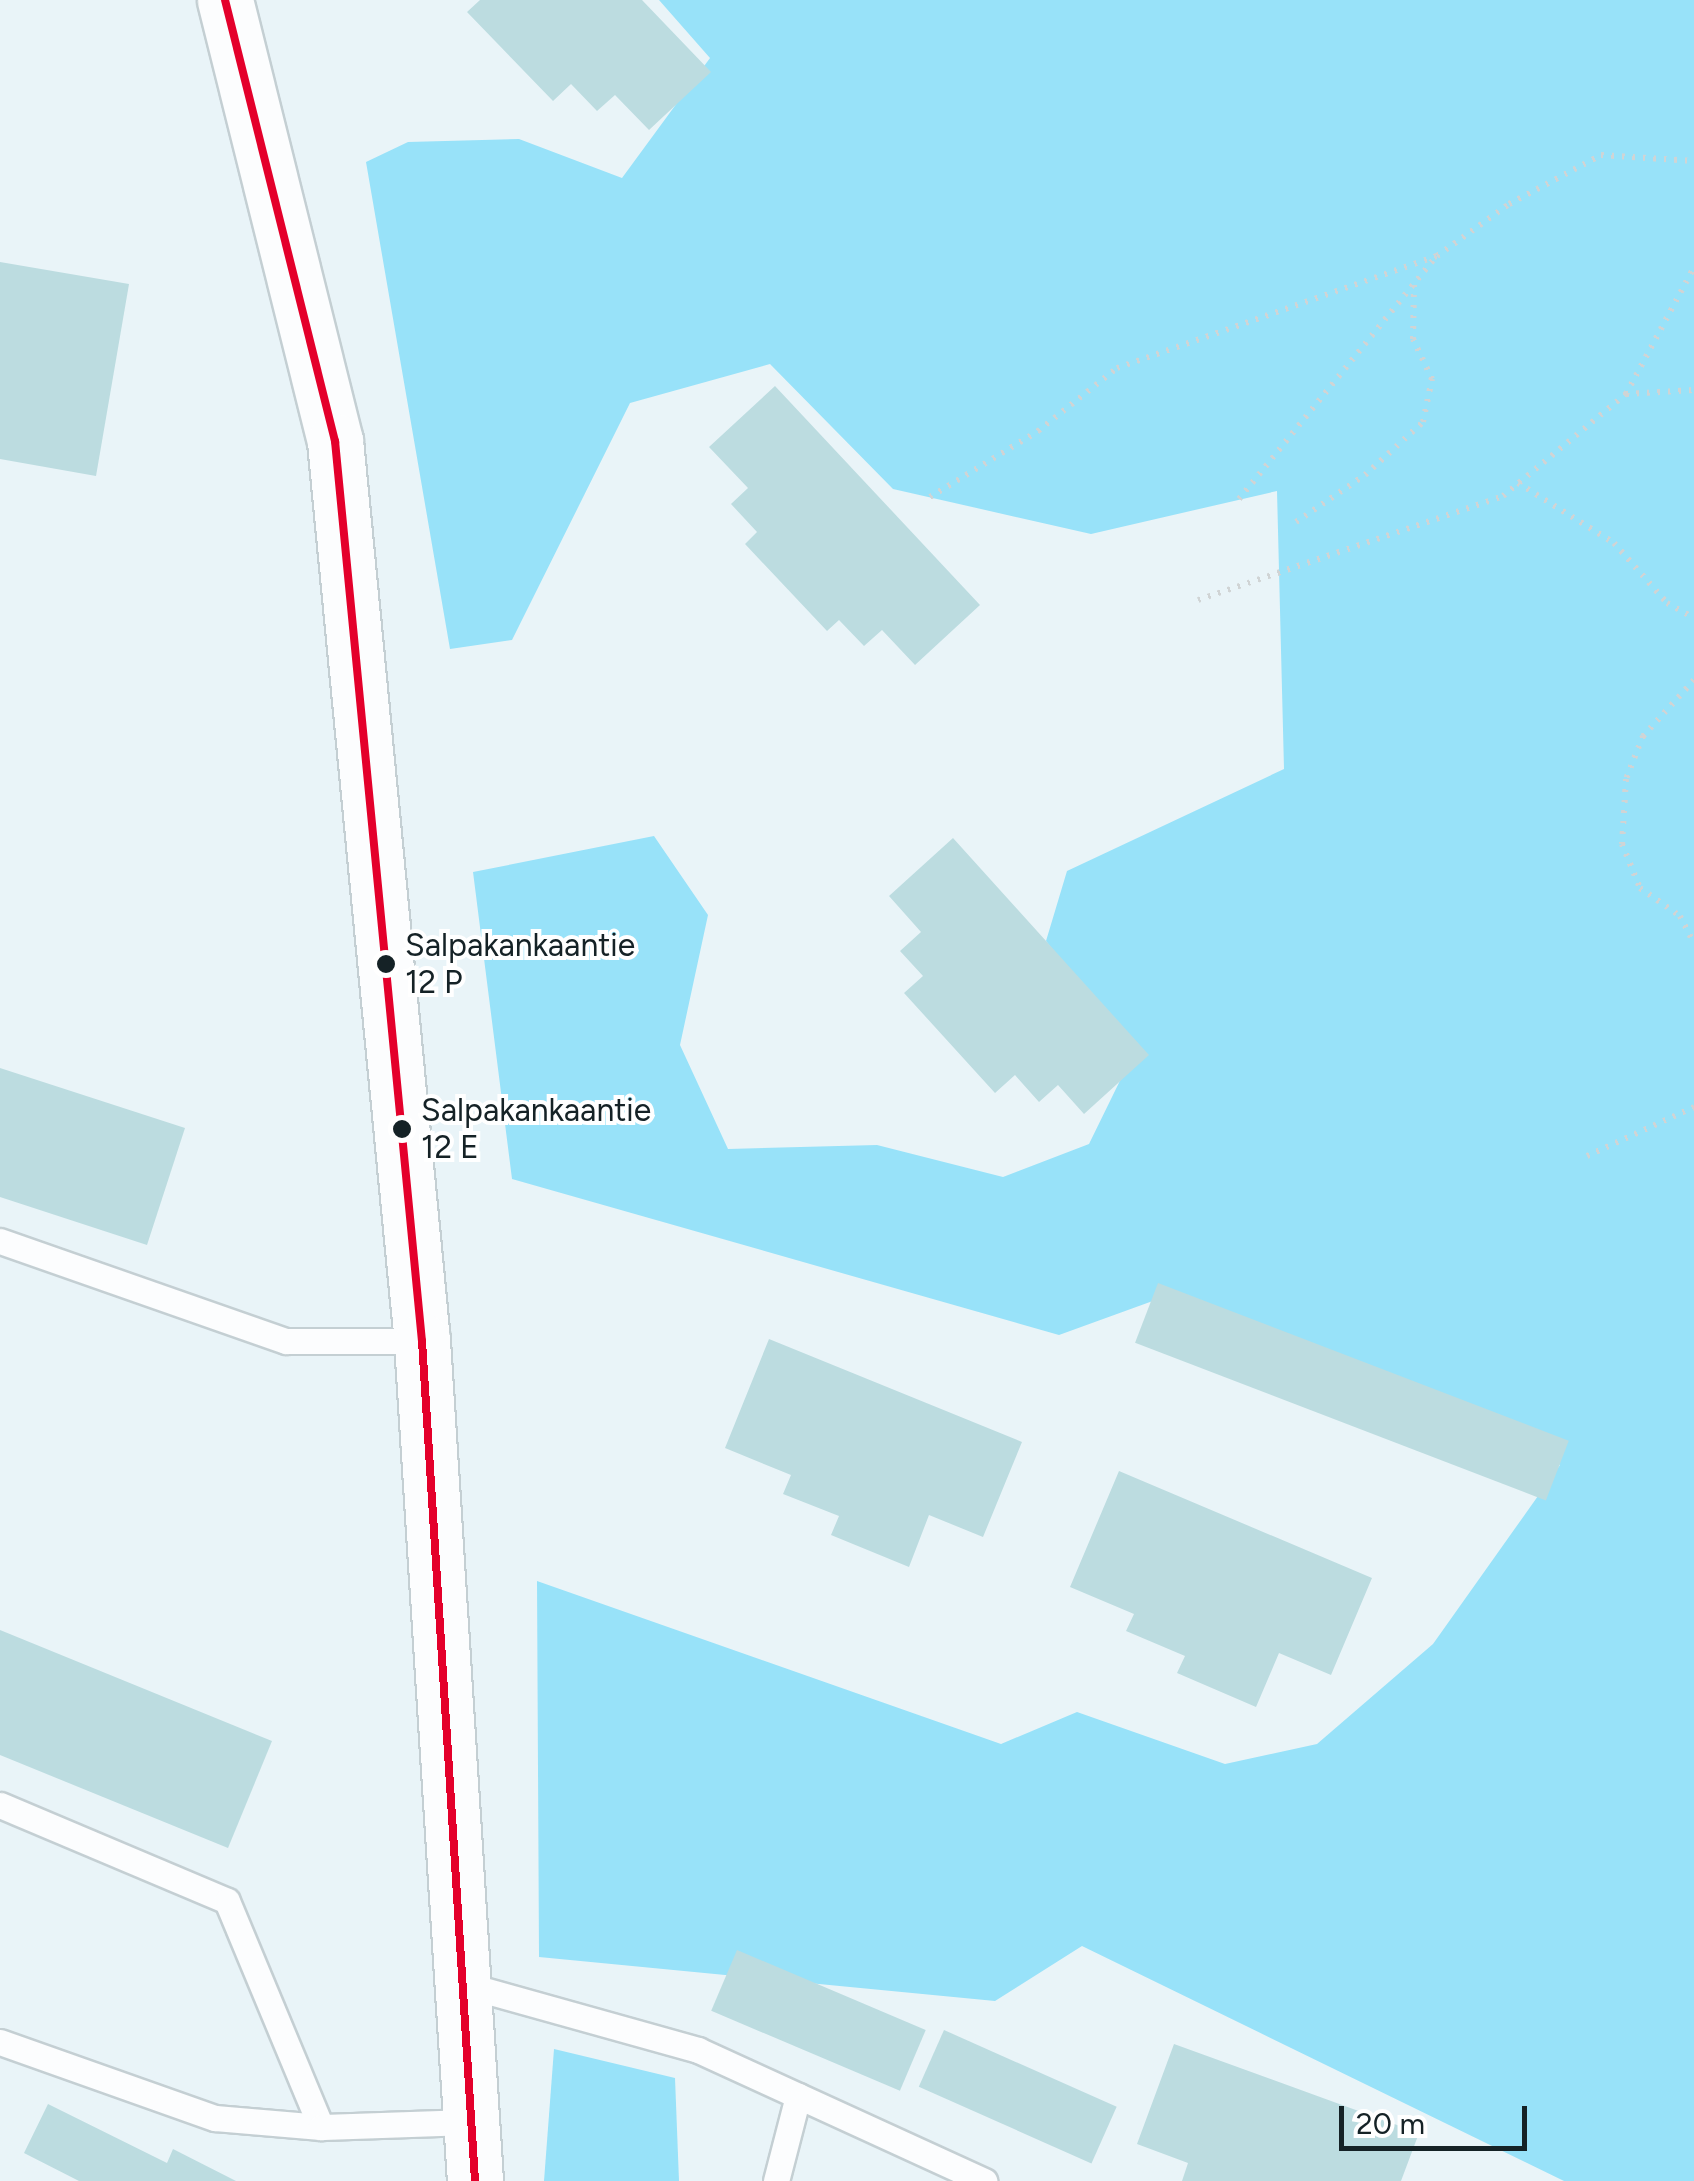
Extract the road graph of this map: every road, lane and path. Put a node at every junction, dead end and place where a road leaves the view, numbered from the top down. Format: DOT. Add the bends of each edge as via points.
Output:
graph roads {
  1 [pos="225,0"];
  2 [pos="1694,161"];
  3 [pos="1437,256"];
  4 [pos="1694,267"];
  5 [pos="1414,284"];
  6 [pos="1694,390"];
  7 [pos="1626,394"];
  8 [pos="1518,483"];
  9 [pos="930,498"];
  10 [pos="1239,499"];
  11 [pos="1296,522"];
  12 [pos="1198,600"];
  13 [pos="1694,618"];
  14 [pos="1694,680"];
  15 [pos="1694,943"];
  16 [pos="1694,1107"];
  17 [pos="1586,1156"];
  18 [pos="0,1241"];
  19 [pos="422,1341"];
  20 [pos="0,1805"];
  21 [pos="462,1984"];
  22 [pos="0,2042"];
  23 [pos="798,2096"];
  24 [pos="471,2122"];
  25 [pos="322,2128"];
  26 [pos="946,2173"];
  27 [pos="475,2181"];
  28 [pos="776,2181"];
  29 [pos="984,2181"];
  1 -- 19 [label="street" via="335,441"];
  2 -- 3 [label="path" via="1600,156 1508,204"];
  3 -- 5 [label="path"];
  3 -- 9 [label="path" via="1117,368 1038,431"];
  4 -- 7 [label="path"];
  5 -- 10 [label="path"];
  5 -- 11 [label="path" via="1413,339 1432,380 1423,422 1365,475"];
  6 -- 7 [label="path"];
  7 -- 8 [label="path"];
  8 -- 12 [label="path" via="1504,496"];
  8 -- 13 [label="path" via="1614,544 1666,603"];
  14 -- 15 [label="path" via="1643,736 1626,779 1622,844 1640,888 1680,916"];
  16 -- 17 [label="path"];
  18 -- 19 [label="lane" via="286,1341"];
  19 -- 21 [label="street"];
  20 -- 25 [label="lane" via="226,1900"];
  21 -- 23 [label="lane" via="698,2050"];
  21 -- 24 [label="street"];
  22 -- 25 [label="lane" via="215,2118"];
  23 -- 26 [label="lane"];
  23 -- 28 [label="lane"];
  24 -- 25 [label="lane"];
  24 -- 27 [label="street"];
  26 -- 29 [label="lane"];
}
